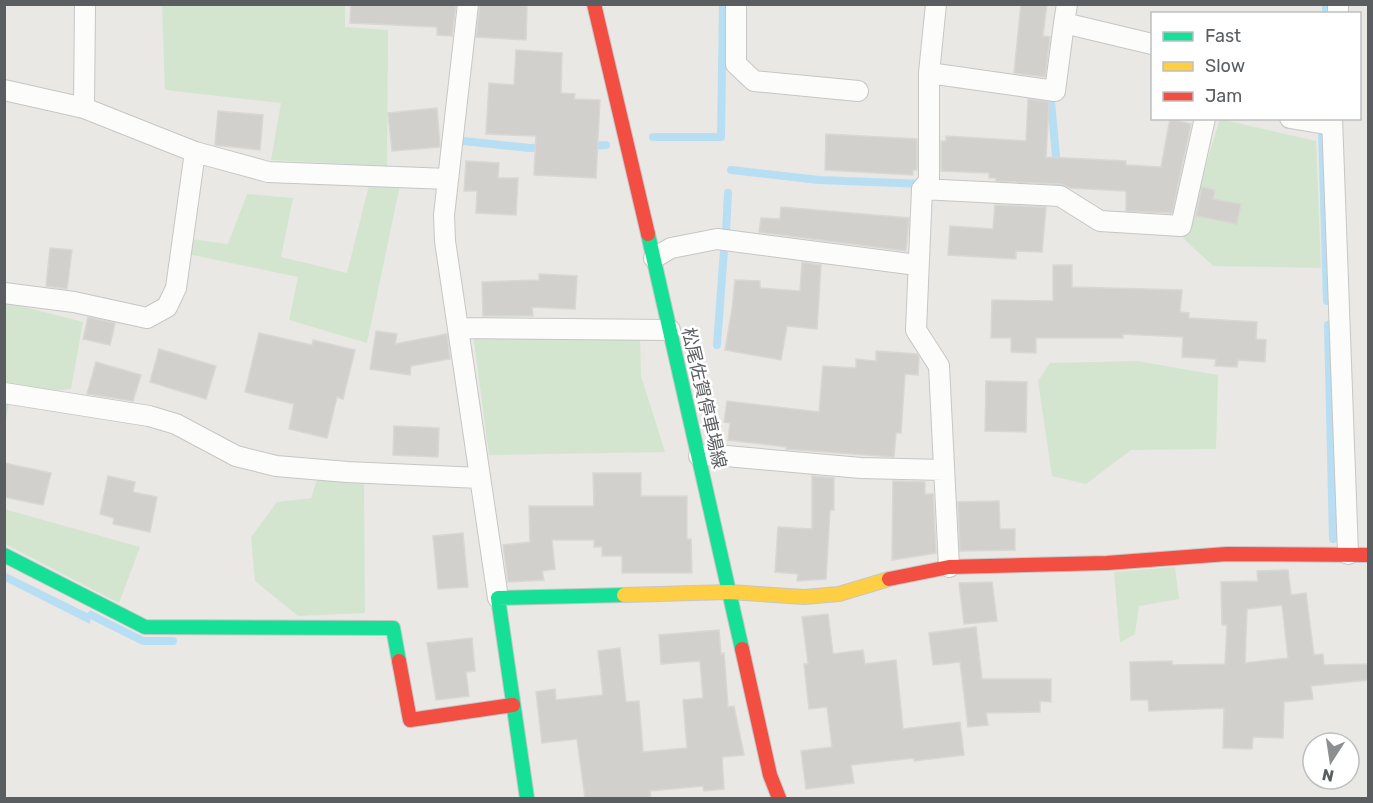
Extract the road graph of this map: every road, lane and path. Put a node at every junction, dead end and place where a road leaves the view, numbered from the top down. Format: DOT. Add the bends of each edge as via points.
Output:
graph roads {
  1 [pos="85,4"];
  2 [pos="468,4"];
  3 [pos="594,4"];
  4 [pos="736,4"];
  5 [pos="936,4"];
  6 [pos="1066,14"];
  7 [pos="1151,44"];
  8 [pos="929,73"];
  9 [pos="4,90"];
  10 [pos="858,90"];
  11 [pos="84,108"];
  12 [pos="1205,120"];
  13 [pos="1311,120"];
  14 [pos="1332,122"];
  15 [pos="195,152"];
  16 [pos="448,179"];
  17 [pos="926,185"];
  18 [pos="654,258"];
  19 [pos="918,265"];
  20 [pos="4,293"];
  21 [pos="458,328"];
  22 [pos="670,330"];
  23 [pos="4,393"];
  24 [pos="699,456"];
  25 [pos="944,470"];
  26 [pos="480,478"];
  27 [pos="1348,554"];
  28 [pos="4,555"];
  29 [pos="1368,555"];
  30 [pos="949,567"];
  31 [pos="729,592"];
  32 [pos="498,598"];
  33 [pos="513,705"];
  34 [pos="526,798"];
  35 [pos="779,798"];
  1 -- 11 [label="street"];
  2 -- 16 [label="street"];
  3 -- 18 [label="street, 松尾佐賀停車場線"];
  4 -- 10 [label="street" via="736,64 754,81"];
  5 -- 8 [label="street"];
  6 -- 7 [label="street"];
  6 -- 8 [label="street" via="1046,90"];
  8 -- 17 [label="street"];
  9 -- 11 [label="street"];
  11 -- 15 [label="street"];
  12 -- 17 [label="street" via="1181,226 1100,221 1060,196"];
  13 -- 14 [label="street"];
  14 -- 27 [label="street"];
  15 -- 16 [label="street" via="268,172"];
  15 -- 20 [label="street" via="177,288 167,307 147,318 74,302"];
  16 -- 21 [label="street" via="445,241"];
  17 -- 19 [label="street"];
  18 -- 19 [label="street" via="671,248 717,239"];
  18 -- 22 [label="street, 松尾佐賀停車場線"];
  19 -- 25 [label="street" via="916,330 939,366"];
  21 -- 22 [label="street"];
  21 -- 26 [label="street"];
  22 -- 24 [label="street, 松尾佐賀停車場線"];
  23 -- 26 [label="street" via="149,416 176,424 236,456 276,466"];
  24 -- 25 [label="street"];
  24 -- 31 [label="street, 松尾佐賀停車場線"];
  25 -- 30 [label="street"];
  26 -- 32 [label="street"];
  27 -- 29 [label="street"];
  27 -- 30 [label="street" via="1227,554 1107,563"];
  28 -- 33 [label="street" via="145,627 393,628 410,720"];
  30 -- 31 [label="street" via="839,594 804,597"];
  31 -- 32 [label="street"];
  31 -- 35 [label="street, 松尾佐賀停車場線" via="770,775"];
  32 -- 33 [label="street"];
  33 -- 34 [label="street"];
}
